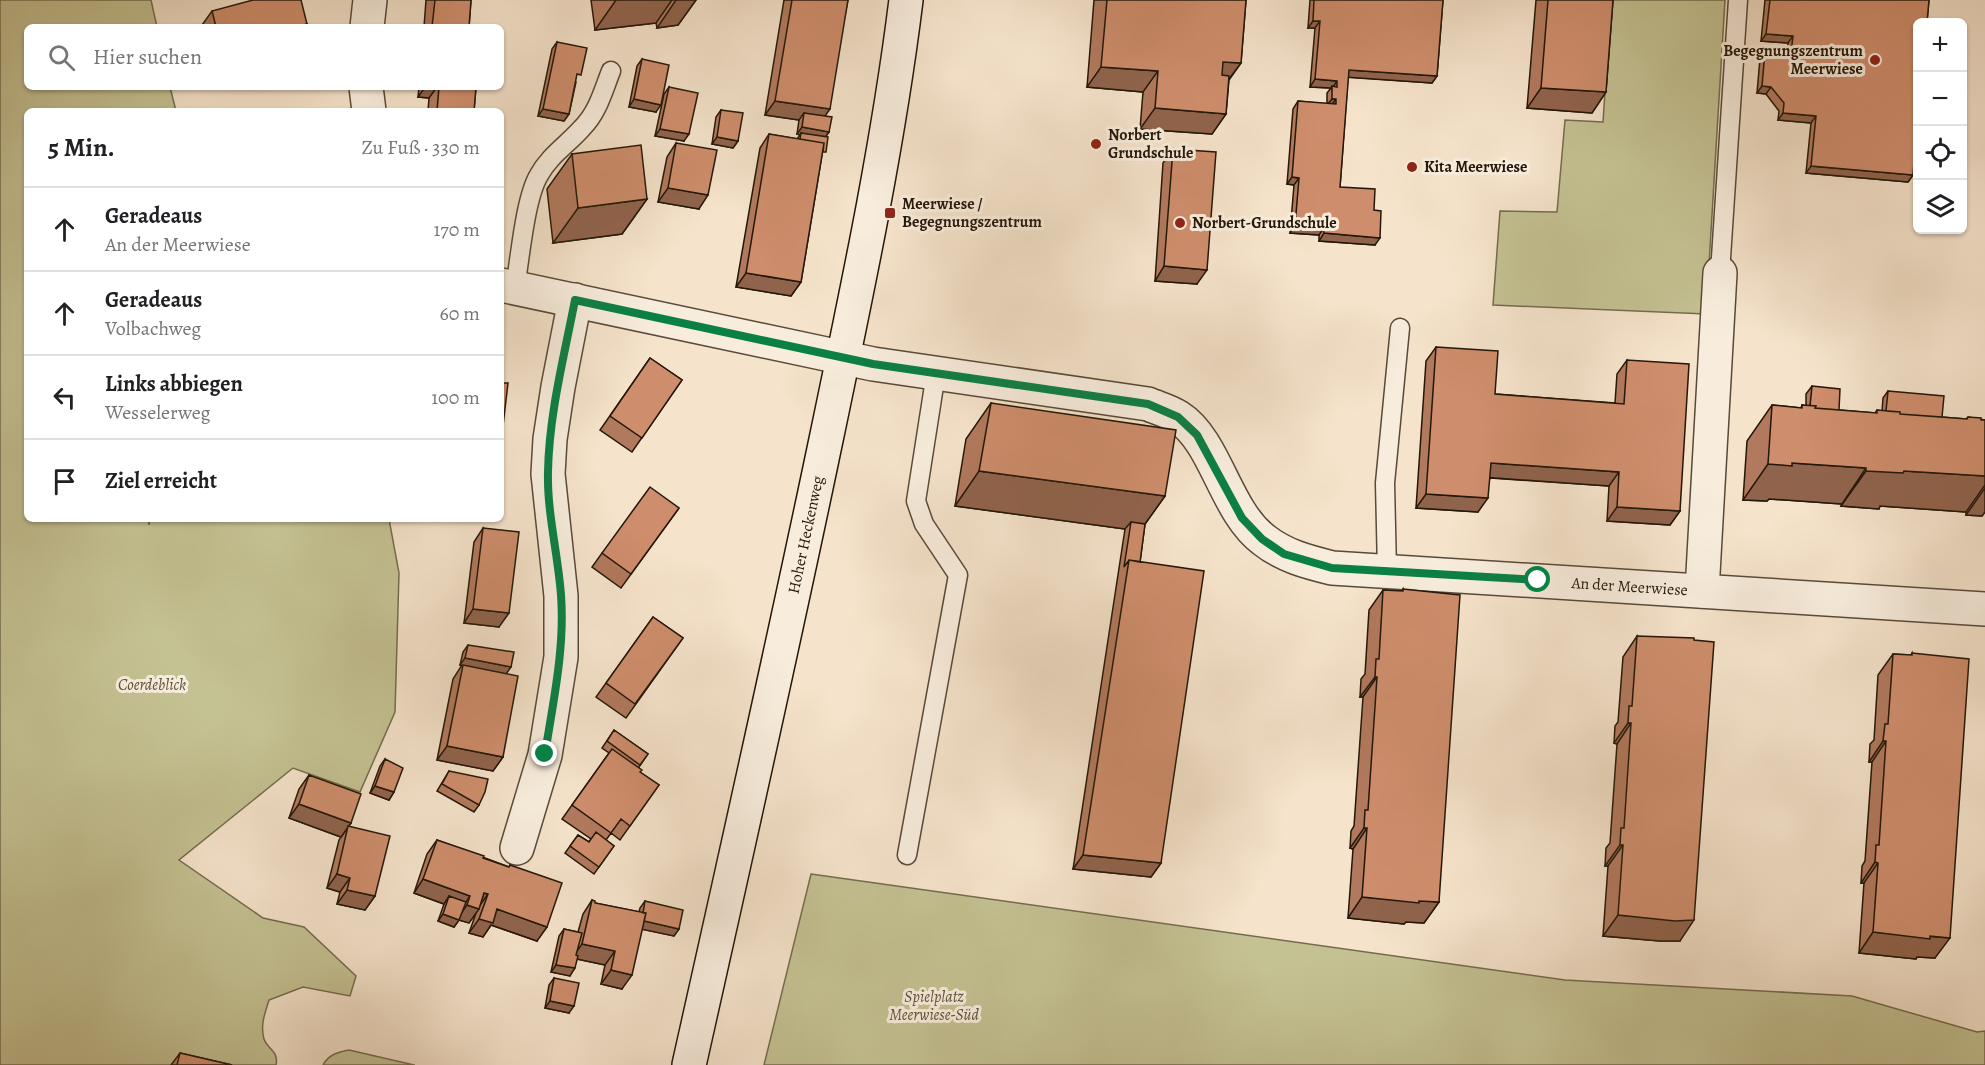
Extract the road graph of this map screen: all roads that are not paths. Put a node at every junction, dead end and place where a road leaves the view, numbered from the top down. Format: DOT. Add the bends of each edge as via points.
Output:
graph roads {
  1 [pos="370,0"];
  2 [pos="906,0"];
  3 [pos="1738,0"];
  4 [pos="367,24"];
  5 [pos="611,71"];
  6 [pos="366,90"];
  7 [pos="369,108"];
  8 [pos="1720,273"];
  9 [pos="508,286"];
  10 [pos="575,300"];
  11 [pos="1400,328"];
  12 [pos="843,358"];
  13 [pos="936,373"];
  14 [pos="1387,571"];
  15 [pos="1702,591"];
  16 [pos="1985,609"];
  17 [pos="518,848"];
  18 [pos="907,855"];
  19 [pos="689,1065"];
  1 -- 4 [label="street"];
  2 -- 12 [label="street, Hoher Heckenweg" via="892,101"];
  3 -- 8 [label="lane"];
  5 -- 9 [label="lane" via="595,112 538,176"];
  6 -- 7 [label="street"];
  8 -- 15 [label="street, An der Meerwiese"];
  9 -- 10 [label="street, An der Meerwiese"];
  10 -- 12 [label="street, An der Meerwiese"];
  10 -- 17 [label="street" via="558,387 548,474 561,596 561,657 545,754"];
  11 -- 14 [label="lane" via="1385,483"];
  12 -- 13 [label="street, An der Meerwiese"];
  12 -- 19 [label="street, Hoher Heckenweg"];
  13 -- 14 [label="street, An der Meerwiese" via="1148,404 1178,417 1197,435 1242,518 1262,539 1284,554 1332,568"];
  13 -- 18 [label="lane" via="916,501 924,524 958,575"];
  14 -- 15 [label="street, An der Meerwiese"];
  15 -- 16 [label="street, An der Meerwiese"];
}
